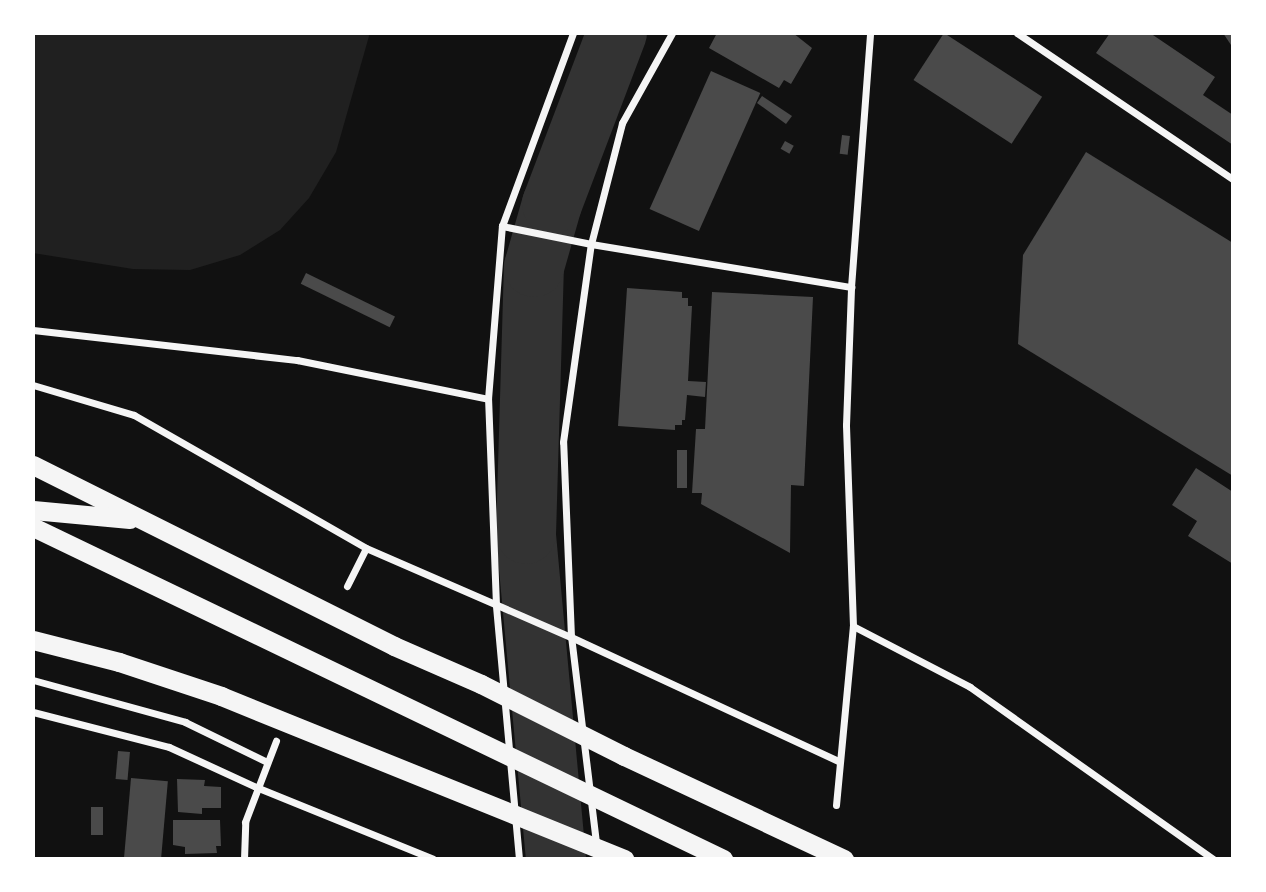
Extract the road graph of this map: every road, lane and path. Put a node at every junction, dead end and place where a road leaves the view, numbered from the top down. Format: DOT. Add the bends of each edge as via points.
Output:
graph roads {
  1 [pos="573,33"];
  2 [pos="672,33"];
  3 [pos="870,33"];
  4 [pos="1017,33"];
  5 [pos="1233,180"];
  6 [pos="502,226"];
  7 [pos="591,244"];
  8 [pos="851,287"];
  9 [pos="33,330"];
  10 [pos="33,385"];
  11 [pos="488,399"];
  12 [pos="33,466"];
  13 [pos="33,510"];
  14 [pos="141,520"];
  15 [pos="33,527"];
  16 [pos="366,548"];
  17 [pos="347,586"];
  18 [pos="496,605"];
  19 [pos="853,626"];
  20 [pos="572,637"];
  21 [pos="33,640"];
  22 [pos="33,680"];
  23 [pos="33,712"];
  24 [pos="276,741"];
  25 [pos="838,761"];
  26 [pos="267,762"];
  27 [pos="256,787"];
  28 [pos="836,805"];
  29 [pos="612,857"];
  30 [pos="244,859"];
  31 [pos="433,859"];
  32 [pos="519,859"];
  33 [pos="723,859"];
  34 [pos="844,859"];
  35 [pos="1213,859"];
  1 -- 6 [label="street"];
  2 -- 7 [label="street" via="622,123"];
  3 -- 8 [label="street"];
  4 -- 5 [label="street"];
  6 -- 7 [label="street"];
  6 -- 11 [label="street"];
  7 -- 8 [label="street"];
  7 -- 20 [label="street" via="563,442"];
  8 -- 19 [label="street" via="846,425"];
  9 -- 11 [label="street" via="297,360"];
  10 -- 16 [label="street" via="134,415"];
  11 -- 18 [label="street"];
  12 -- 14 [label="highway"];
  13 -- 14 [label="highway"];
  14 -- 34 [label="highway" via="394,646"];
  15 -- 33 [label="highway"];
  16 -- 17 [label="street"];
  16 -- 18 [label="street"];
  18 -- 20 [label="street"];
  18 -- 32 [label="street"];
  19 -- 25 [label="street"];
  19 -- 35 [label="street" via="970,687"];
  20 -- 25 [label="street"];
  20 -- 29 [label="street"];
  21 -- 29 [label="highway" via="221,696"];
  22 -- 26 [label="street" via="185,722"];
  23 -- 27 [label="street" via="169,747"];
  24 -- 26 [label="street"];
  25 -- 28 [label="street"];
  26 -- 27 [label="street"];
  27 -- 30 [label="street" via="245,822"];
  27 -- 31 [label="street"];
}
